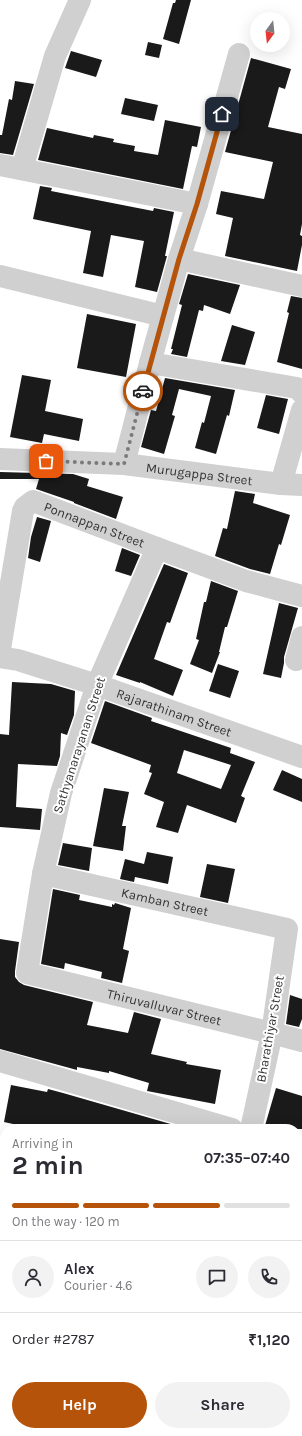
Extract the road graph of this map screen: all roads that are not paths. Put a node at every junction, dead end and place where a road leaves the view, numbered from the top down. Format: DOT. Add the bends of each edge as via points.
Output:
graph roads {
  1 [pos="80,0"];
  2 [pos="239,54"];
  3 [pos="0,165"];
  4 [pos="22,169"];
  5 [pos="197,204"];
  6 [pos="179,259"];
  7 [pos="0,276"];
  8 [pos="302,286"];
  9 [pos="163,316"];
  10 [pos="150,363"];
  11 [pos="302,393"];
  12 [pos="302,410"];
  13 [pos="0,459"];
  14 [pos="124,464"];
  15 [pos="292,485"];
  16 [pos="157,548"];
  17 [pos="302,596"];
  18 [pos="302,637"];
  19 [pos="0,649"];
  20 [pos="0,657"];
  21 [pos="296,660"];
  22 [pos="97,685"];
  23 [pos="302,757"];
  24 [pos="43,874"];
  25 [pos="287,929"];
  26 [pos="27,973"];
  27 [pos="272,1033"];
  28 [pos="302,1042"];
  29 [pos="0,1061"];
  30 [pos="215,1124"];
  31 [pos="252,1124"];
  1 -- 4 [label="street" via="55,56"];
  2 -- 5 [label="street"];
  3 -- 4 [label="street"];
  4 -- 5 [label="street"];
  5 -- 6 [label="street"];
  6 -- 8 [label="street"];
  6 -- 9 [label="street"];
  7 -- 9 [label="street"];
  9 -- 10 [label="street"];
  10 -- 11 [label="street" via="297,388"];
  10 -- 14 [label="street"];
  12 -- 15 [label="street"];
  13 -- 14 [label="street, Murugappa Street"];
  14 -- 15 [label="street, Murugappa Street"];
  16 -- 17 [label="street, Ponnappan Street" via="246,580"];
  16 -- 19 [label="street, Ponnappan Street" via="37,501 30,502 23,511"];
  16 -- 22 [label="street, Sathyanarayanan Street"];
  18 -- 21 [label="street"];
  20 -- 22 [label="street, Rajarathinam Street" via="18,660"];
  22 -- 23 [label="street, Rajarathinam Street"];
  22 -- 24 [label="street, Sathyanarayanan Street" via="61,793"];
  24 -- 25 [label="street, Kamban Street"];
  24 -- 26 [label="street, Sathyanarayanan Street"];
  25 -- 27 [label="street, Bharathiyar Street"];
  26 -- 27 [label="street, Thiruvalluvar Street"];
  27 -- 28 [label="street, Thiruvalluvar Street"];
  27 -- 31 [label="street, Bharathiyar Street"];
  29 -- 30 [label="street"];
}
